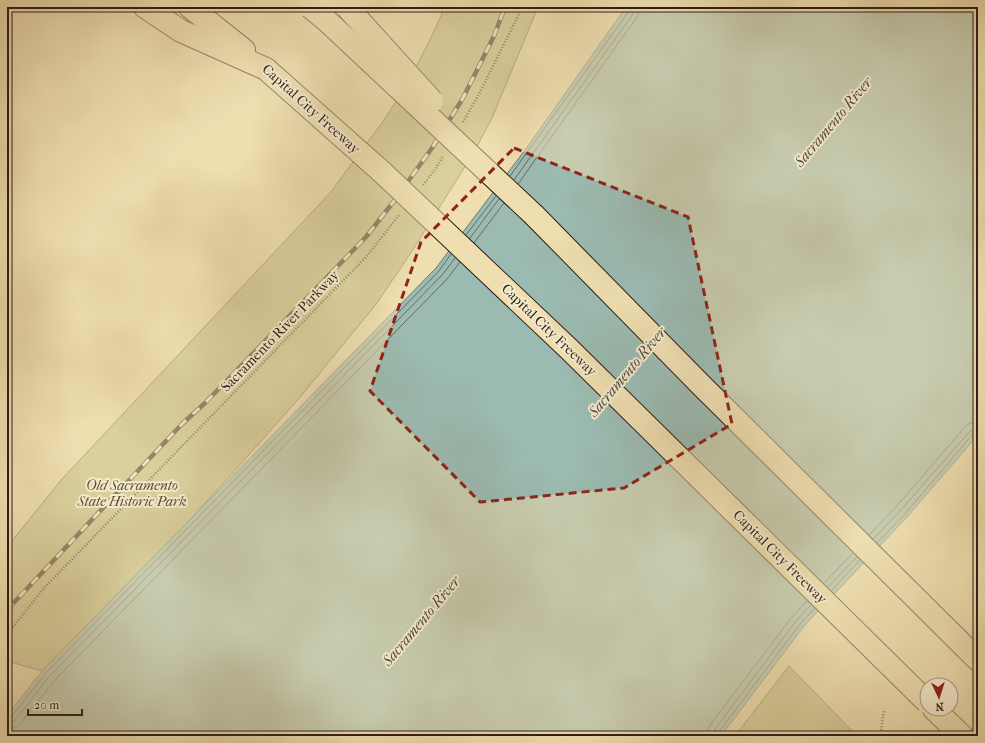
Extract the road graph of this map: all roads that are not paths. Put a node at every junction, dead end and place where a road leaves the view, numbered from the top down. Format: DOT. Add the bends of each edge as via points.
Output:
graph roads {
  1 [pos="144,7"];
  2 [pos="190,7"];
  3 [pos="310,7"];
  4 [pos="347,7"];
  5 [pos="266,69"];
  6 [pos="534,214"];
  7 [pos="978,660"];
  8 [pos="919,694"];
  9 [pos="942,717"];
  10 [pos="962,736"];
  1 -- 5 [label="highway" via="181,31"];
  2 -- 5 [label="highway, Capital City Freeway"];
  3 -- 6 [label="highway, bridge"];
  4 -- 6 [label="highway, bridge"];
  5 -- 8 [label="highway, Capital City Freeway, bridge" via="382,172 569,348"];
  6 -- 7 [label="highway" via="697,381"];
  9 -- 10 [label="highway"];
}
